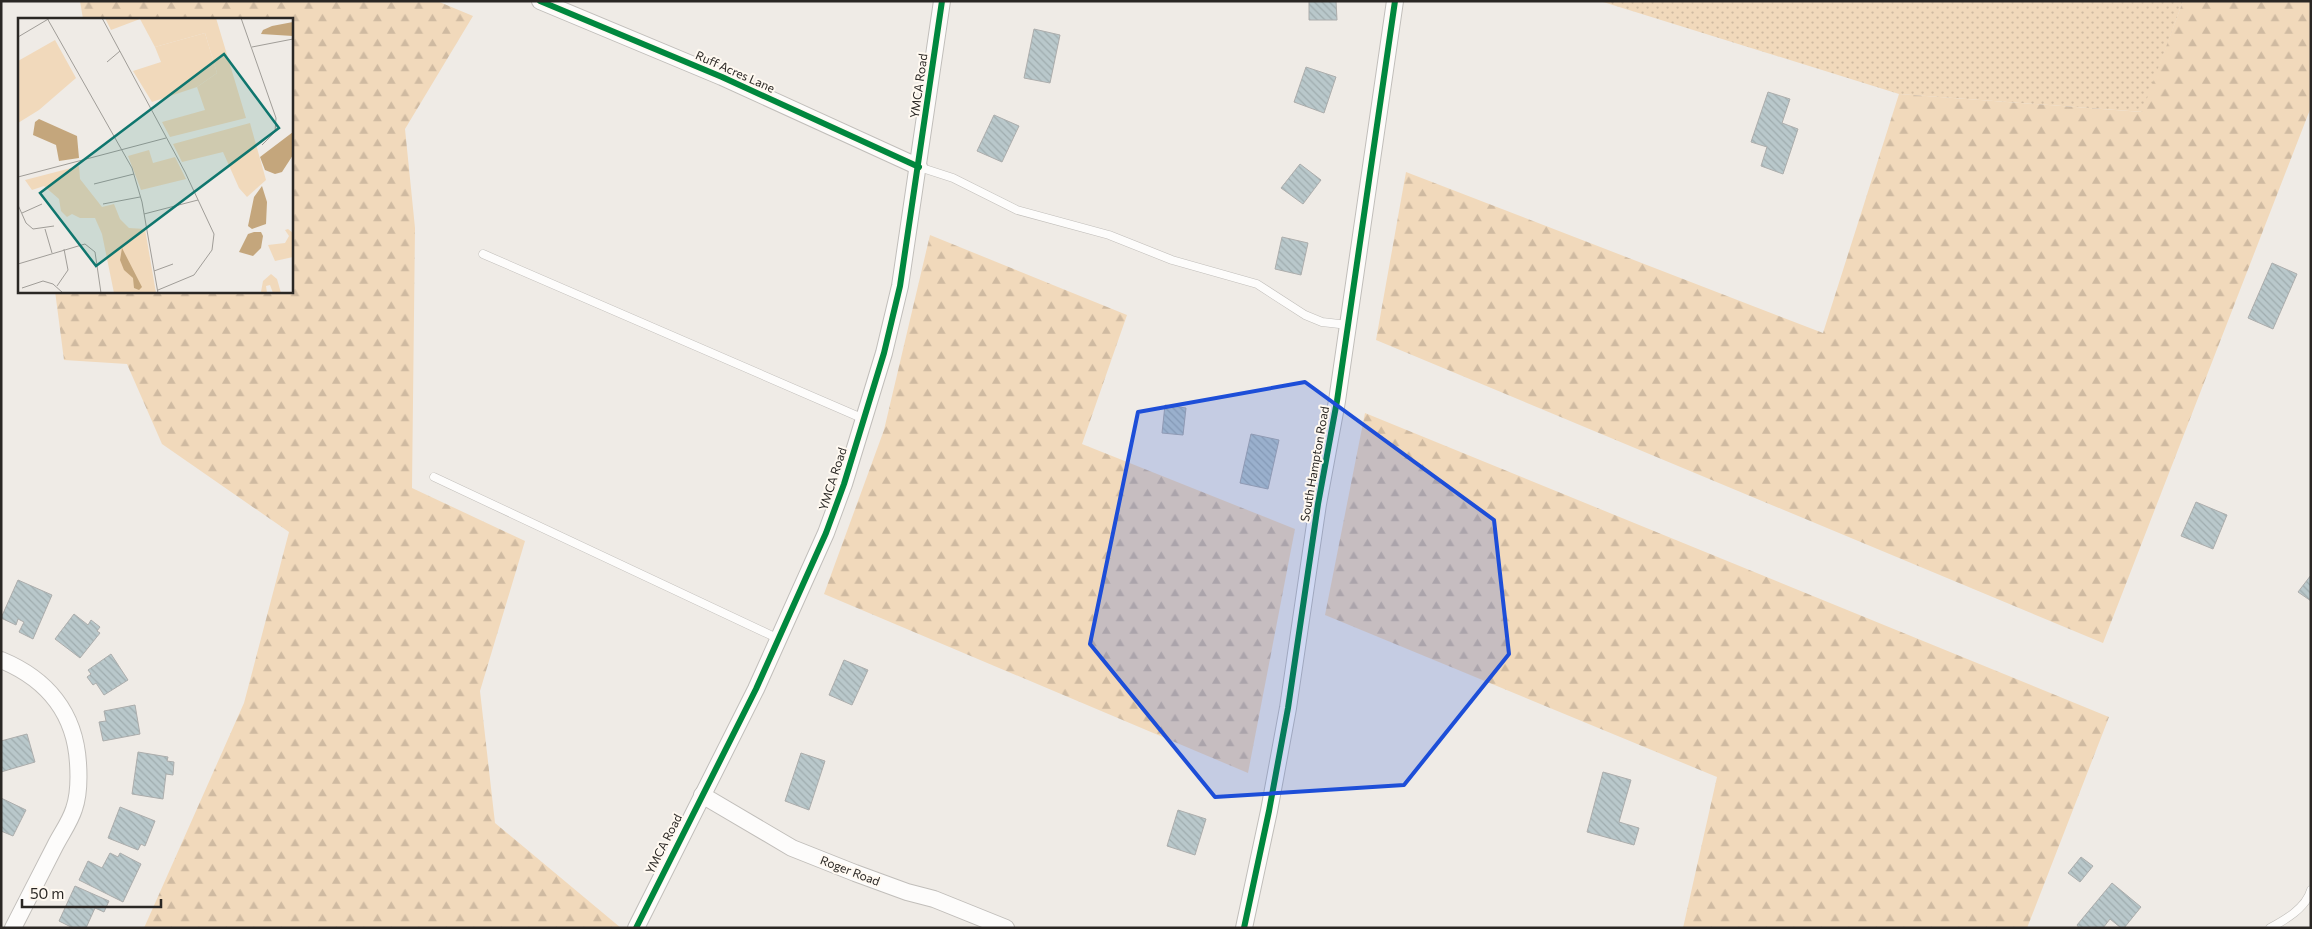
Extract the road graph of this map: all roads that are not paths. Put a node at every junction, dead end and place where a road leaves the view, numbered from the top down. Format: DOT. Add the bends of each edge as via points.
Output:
graph roads {
  1 [pos="540,1"];
  2 [pos="942,1"];
  3 [pos="1395,1"];
  4 [pos="919,167"];
  5 [pos="483,254"];
  6 [pos="1348,325"];
  7 [pos="864,418"];
  8 [pos="434,477"];
  9 [pos="779,639"];
  10 [pos="1,660"];
  11 [pos="702,795"];
  12 [pos="2311,890"];
  13 [pos="13,928"];
  14 [pos="636,928"];
  15 [pos="1006,928"];
  16 [pos="1244,928"];
  17 [pos="2270,928"];
  1 -- 4 [label="street, Ruff Acres Lane" via="722,77"];
  2 -- 4 [label="street, YMCA Road"];
  3 -- 6 [label="street, South Hampton Road"];
  4 -- 6 [label="lane" via="953,178 1016,210 1109,235 1172,260 1256,284 1306,315 1322,322"];
  4 -- 7 [label="street, YMCA Road" via="900,286"];
  5 -- 7 [label="lane"];
  6 -- 16 [label="street, South Hampton Road" via="1288,708"];
  7 -- 9 [label="street, YMCA Road" via="826,533"];
  8 -- 9 [label="lane"];
  9 -- 11 [label="street, YMCA Road"];
  10 -- 13 [label="street" via="33,676 48,689 63,710 74,733 79,778 74,809"];
  11 -- 14 [label="street, YMCA Road"];
  11 -- 15 [label="street, Roger Road" via="792,848"];
  12 -- 17 [label="lane" via="2298,908"];
}
